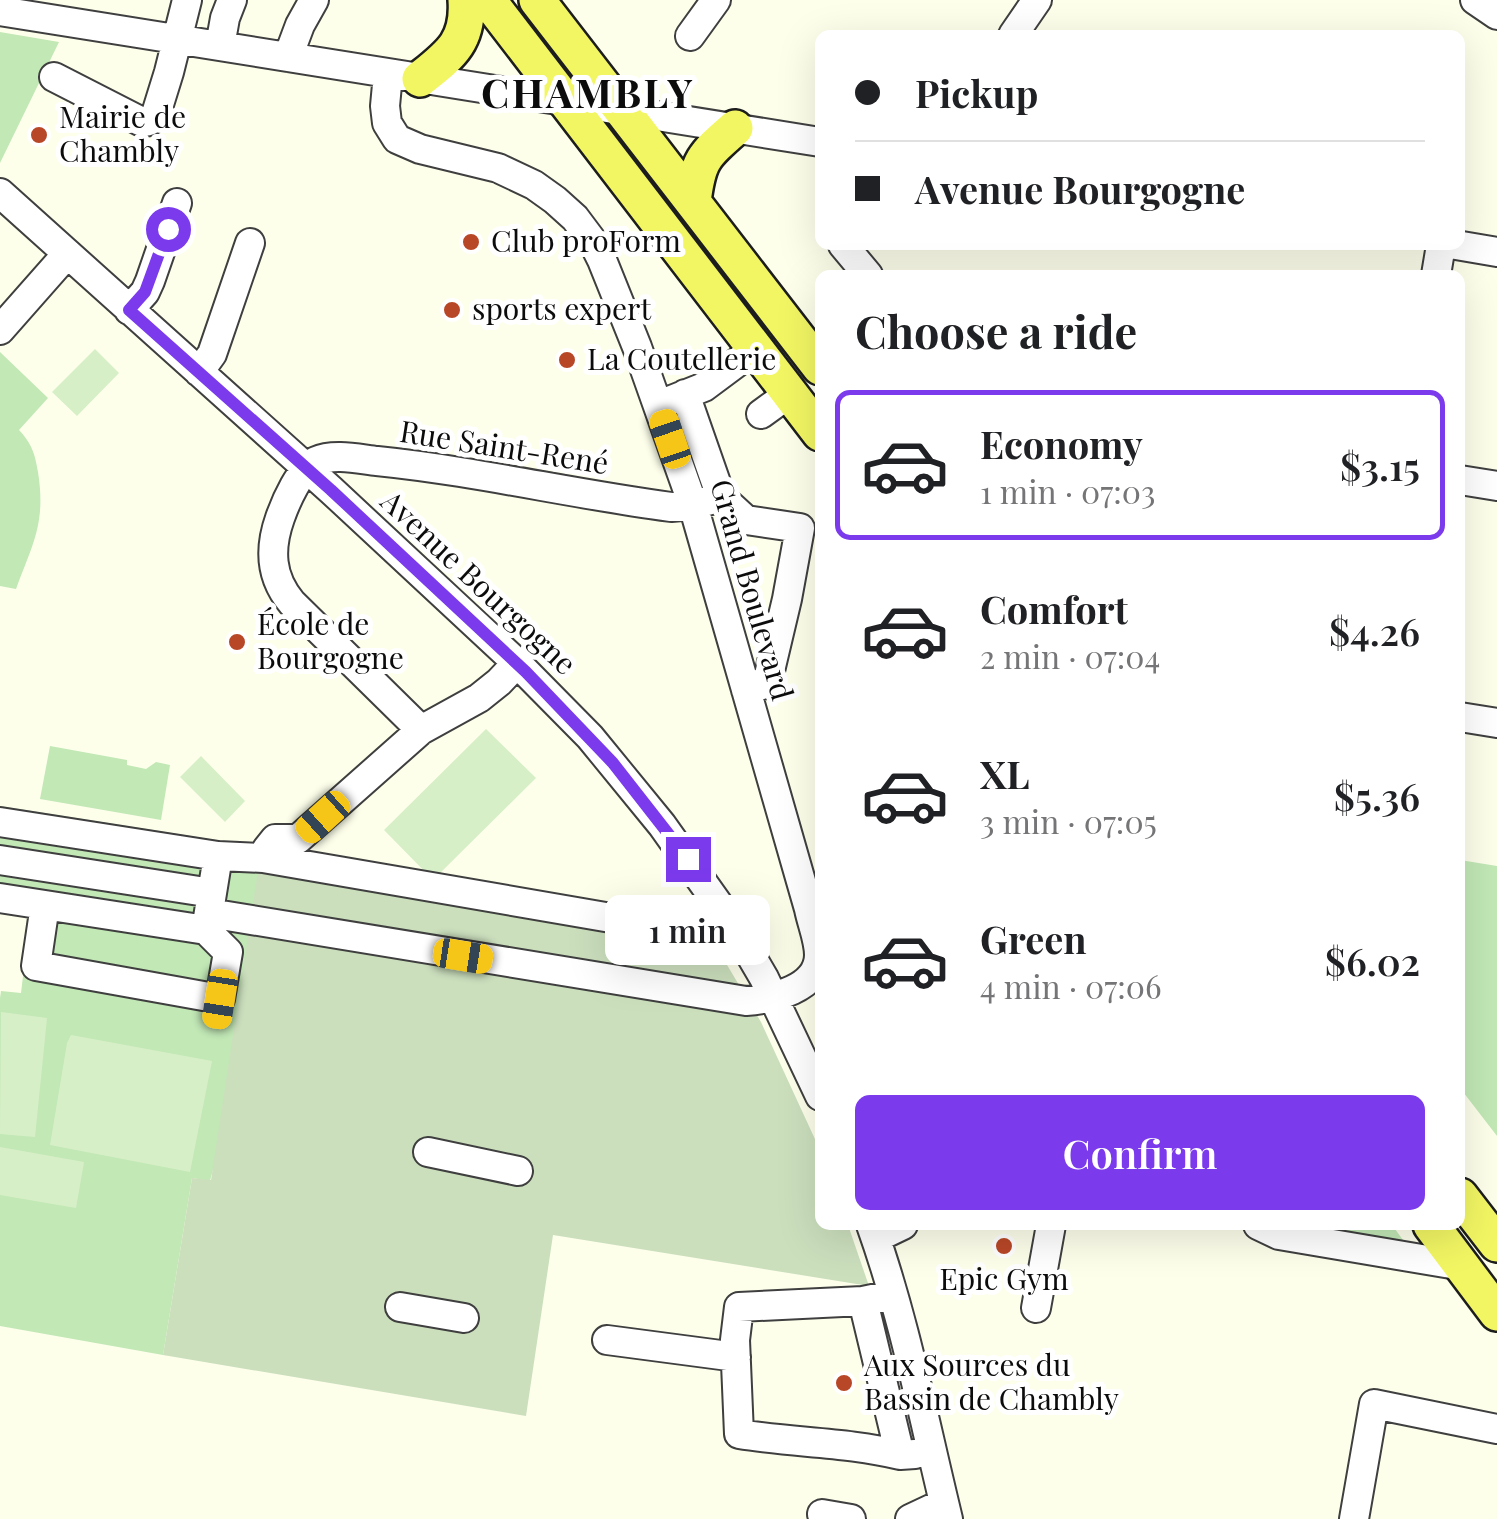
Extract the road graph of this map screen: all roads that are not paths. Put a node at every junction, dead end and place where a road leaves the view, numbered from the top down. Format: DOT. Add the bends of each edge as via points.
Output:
graph roads {
  1 [pos="186,0"];
  2 [pos="232,0"];
  3 [pos="314,0"];
  4 [pos="466,0"];
  5 [pos="488,0"];
  6 [pos="537,0"];
  7 [pos="716,0"];
  8 [pos="1037,0"];
  9 [pos="1475,0"];
  10 [pos="36,8"];
  11 [pos="0,11"];
  12 [pos="107,14"];
  13 [pos="1497,15"];
  14 [pos="1016,30"];
  15 [pos="690,36"];
  16 [pos="176,39"];
  17 [pos="220,46"];
  18 [pos="288,57"];
  19 [pos="404,76"];
  20 [pos="54,77"];
  21 [pos="566,103"];
  22 [pos="622,110"];
  23 [pos="735,128"];
  24 [pos="815,141"];
  25 [pos="0,194"];
  26 [pos="693,202"];
  27 [pos="178,203"];
  28 [pos="250,244"];
  29 [pos="1465,247"];
  30 [pos="848,250"];
  31 [pos="1497,252"];
  32 [pos="67,254"];
  33 [pos="864,270"];
  34 [pos="129,310"];
  35 [pos="0,330"];
  36 [pos="755,349"];
  37 [pos="815,361"];
  38 [pos="200,372"];
  39 [pos="790,393"];
  40 [pos="686,394"];
  41 [pos="658,406"];
  42 [pos="761,414"];
  43 [pos="815,426"];
  44 [pos="307,468"];
  45 [pos="1465,481"];
  46 [pos="1497,486"];
  47 [pos="721,497"];
  48 [pos="693,505"];
  49 [pos="810,530"];
  50 [pos="517,663"];
  51 [pos="746,690"];
  52 [pos="1465,718"];
  53 [pos="1497,723"];
  54 [pos="421,730"];
  55 [pos="0,822"];
  56 [pos="218,856"];
  57 [pos="263,858"];
  58 [pos="0,860"];
  59 [pos="808,861"];
  60 [pos="0,898"];
  61 [pos="45,905"];
  62 [pos="209,912"];
  63 [pos="815,920"];
  64 [pos="733,924"];
  65 [pos="815,970"];
  66 [pos="774,998"];
  67 [pos="815,1077"];
  68 [pos="428,1152"];
  69 [pos="518,1171"];
  70 [pos="1465,1202"];
  71 [pos="1050,1230"];
  72 [pos="1268,1230"];
  73 [pos="1435,1230"];
  74 [pos="874,1232"];
  75 [pos="1497,1244"];
  76 [pos="1462,1266"];
  77 [pos="893,1295"];
  78 [pos="864,1301"];
  79 [pos="400,1307"];
  80 [pos="1036,1308"];
  81 [pos="1497,1312"];
  82 [pos="464,1318"];
  83 [pos="607,1340"];
  84 [pos="736,1357"];
  85 [pos="1497,1429"];
  86 [pos="932,1451"];
  87 [pos="900,1455"];
  88 [pos="946,1511"];
  89 [pos="822,1514"];
  90 [pos="851,1519"];
  91 [pos="910,1519"];
  92 [pos="1354,1519"];
  1 -- 16 [label="street"];
  2 -- 17 [label="street"];
  3 -- 18 [label="street"];
  4 -- 19 [label="main road" via="465,27 453,50"];
  5 -- 21 [label="main road"];
  6 -- 22 [label="main road"];
  7 -- 15 [label="street"];
  8 -- 14 [label="street"];
  9 -- 13 [label="street"];
  10 -- 11 [label="street"];
  10 -- 12 [label="street"];
  12 -- 16 [label="street"];
  16 -- 17 [label="street"];
  16 -- 20 [label="street" via="150,121"];
  17 -- 18 [label="street"];
  18 -- 19 [label="street"];
  19 -- 21 [label="street"];
  19 -- 41 [label="street, Grand Boulevard" via="386,117 397,138 520,178 580,224 614,285"];
  21 -- 22 [label="street"];
  21 -- 36 [label="main road"];
  22 -- 23 [label="street"];
  22 -- 26 [label="main road"];
  23 -- 24 [label="street"];
  23 -- 26 [label="main road" via="699,165"];
  25 -- 32 [label="street, Avenue Bourgogne"];
  26 -- 37 [label="main road"];
  27 -- 34 [label="street" via="145,292"];
  28 -- 38 [label="street"];
  29 -- 31 [label="street"];
  30 -- 33 [label="street"];
  32 -- 34 [label="street, Avenue Bourgogne"];
  32 -- 35 [label="street"];
  34 -- 38 [label="street, Avenue Bourgogne"];
  36 -- 39 [label="main road"];
  36 -- 40 [label="street"];
  38 -- 44 [label="street, Avenue Bourgogne"];
  39 -- 42 [label="street"];
  39 -- 43 [label="main road"];
  40 -- 41 [label="street"];
  40 -- 47 [label="street"];
  41 -- 48 [label="street, Grand Boulevard"];
  44 -- 48 [label="street, Rue Saint-René" via="318,460 352,458 661,506"];
  44 -- 50 [label="street, Avenue Bourgogne"];
  44 -- 54 [label="street" via="274,538 278,582"];
  45 -- 46 [label="street"];
  47 -- 48 [label="street, Rue Saint-René"];
  47 -- 49 [label="street" via="746,520"];
  48 -- 51 [label="street, Grand Boulevard"];
  49 -- 51 [label="street" via="769,675"];
  50 -- 54 [label="street" via="479,698"];
  50 -- 64 [label="street, Avenue Bourgogne" via="613,763"];
  51 -- 59 [label="street, Grand Boulevard"];
  52 -- 53 [label="street"];
  54 -- 57 [label="street" via="298,839 275,839"];
  55 -- 56 [label="street"];
  56 -- 57 [label="street"];
  56 -- 62 [label="street"];
  57 -- 64 [label="street" via="704,934"];
  58 -- 62 [label="street"];
  59 -- 63 [label="street, Grand Boulevard"];
  60 -- 61 [label="street"];
  61 -- 62 [label="street"];
  61 -- 62 [label="street" via="36,966 217,1013 228,952"];
  62 -- 66 [label="street" via="732,1000"];
  64 -- 66 [label="street, Avenue Bourgogne"];
  65 -- 66 [label="street, Grand Boulevard"];
  66 -- 67 [label="street, Avenue Bourgogne"];
  68 -- 69 [label="street"];
  70 -- 75 [label="main road"];
  71 -- 80 [label="street"];
  72 -- 76 [label="street"];
  73 -- 76 [label="main road"];
  74 -- 77 [label="street"];
  76 -- 81 [label="main road"];
  77 -- 78 [label="street"];
  77 -- 86 [label="street"];
  78 -- 84 [label="street" via="738,1306"];
  78 -- 87 [label="street"];
  79 -- 82 [label="street"];
  83 -- 84 [label="street"];
  84 -- 87 [label="street" via="739,1434"];
  85 -- 92 [label="street" via="1374,1404"];
  86 -- 87 [label="street"];
  86 -- 88 [label="street"];
  88 -- 91 [label="street"];
  89 -- 90 [label="street"];
}
